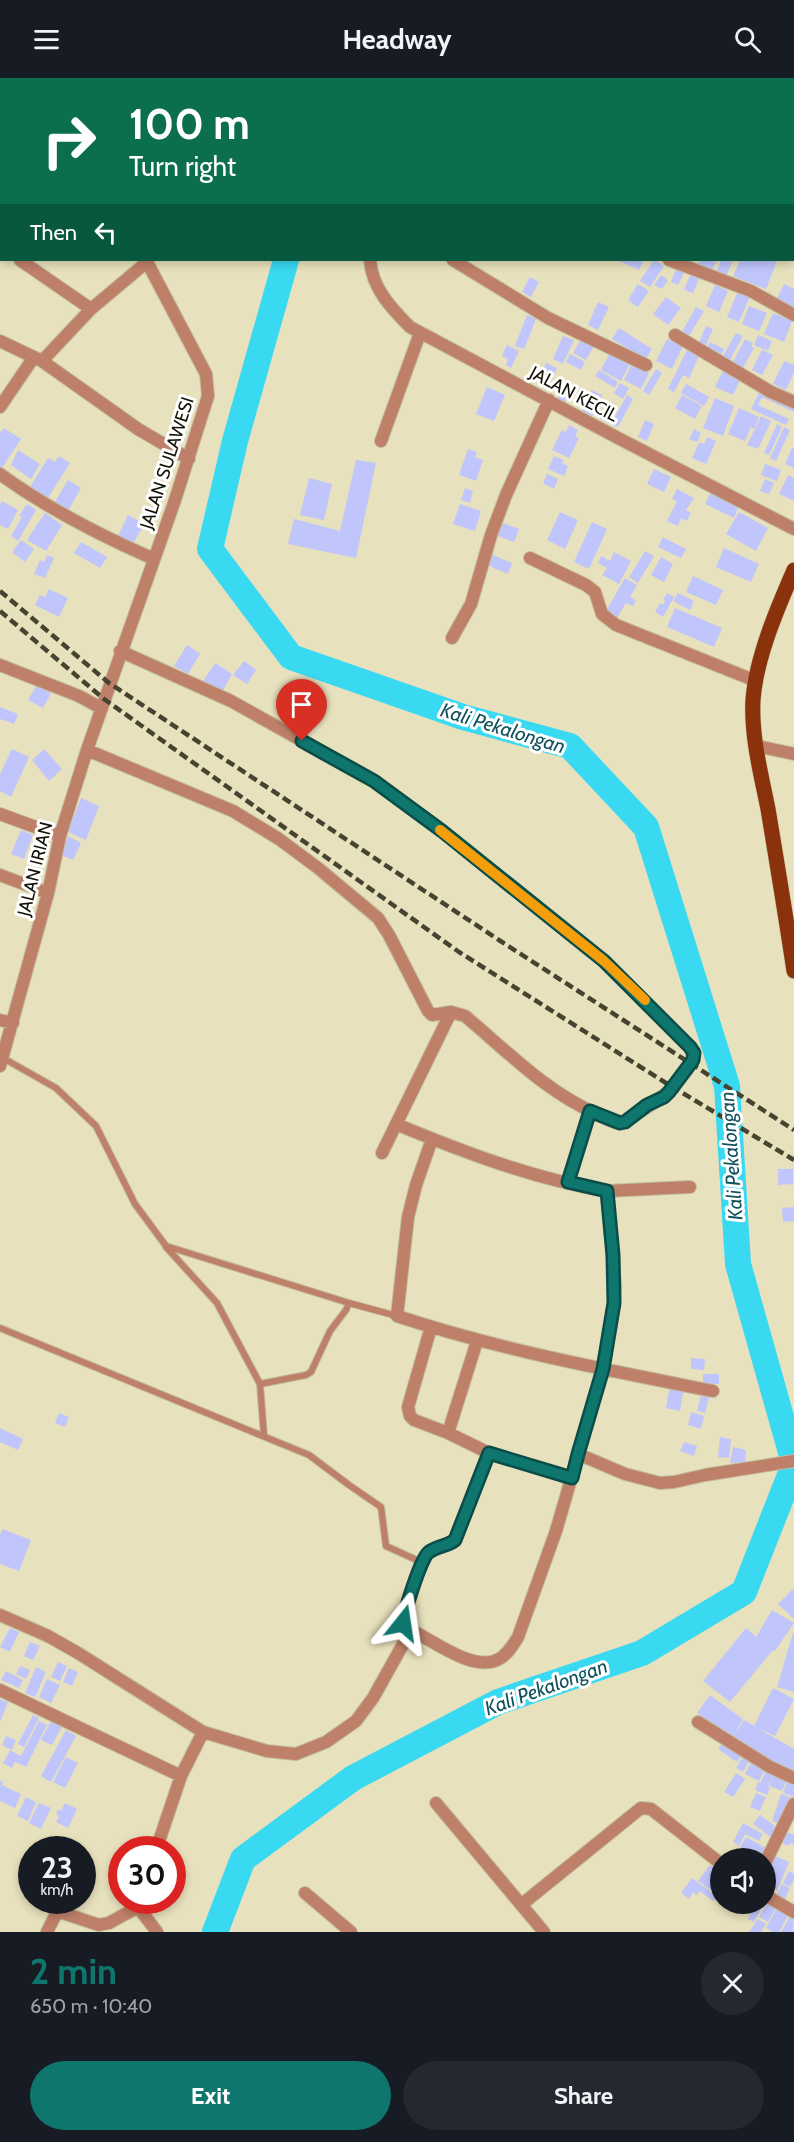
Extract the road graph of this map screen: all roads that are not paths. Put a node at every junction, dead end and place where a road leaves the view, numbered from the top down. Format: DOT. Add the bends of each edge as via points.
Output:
graph roads {
  1 [pos="21,261"];
  2 [pos="147,261"];
  3 [pos="370,261"];
  4 [pos="455,261"];
  5 [pos="672,261"];
  6 [pos="91,309"];
  7 [pos="794,315"];
  8 [pos="420,333"];
  9 [pos="675,335"];
  10 [pos="0,341"];
  11 [pos="38,359"];
  12 [pos="646,365"];
  13 [pos="549,400"];
  14 [pos="794,402"];
  15 [pos="0,408"];
  16 [pos="381,441"];
  17 [pos="189,459"];
  18 [pos="0,474"];
  19 [pos="794,529"];
  20 [pos="530,558"];
  21 [pos="154,559"];
  22 [pos="794,570"];
  23 [pos="452,638"];
  24 [pos="120,651"];
  25 [pos="0,665"];
  26 [pos="756,681"];
  27 [pos="109,683"];
  28 [pos="101,708"];
  29 [pos="757,746"];
  30 [pos="87,750"];
  31 [pos="794,754"];
  32 [pos="0,814"];
  33 [pos="60,836"];
  34 [pos="0,875"];
  35 [pos="48,893"];
  36 [pos="794,971"];
  37 [pos="452,1012"];
  38 [pos="0,1020"];
  39 [pos="13,1023"];
  40 [pos="1,1062"];
  41 [pos="590,1111"];
  42 [pos="396,1124"];
  43 [pos="432,1139"];
  44 [pos="382,1153"];
  45 [pos="568,1182"];
  46 [pos="690,1187"];
  47 [pos="607,1191"];
  48 [pos="166,1246"];
  49 [pos="349,1303"];
  50 [pos="398,1316"];
  51 [pos="431,1327"];
  52 [pos="0,1328"];
  53 [pos="477,1341"];
  54 [pos="603,1369"];
  55 [pos="260,1384"];
  56 [pos="713,1391"];
  57 [pos="448,1433"];
  58 [pos="264,1436"];
  59 [pos="489,1453"];
  60 [pos="578,1454"];
  61 [pos="790,1462"];
  62 [pos="572,1478"];
  63 [pos="421,1562"];
  64 [pos="0,1615"];
  65 [pos="411,1630"];
  66 [pos="0,1690"];
  67 [pos="698,1722"];
  68 [pos="202,1732"];
  69 [pos="181,1776"];
  70 [pos="794,1778"];
  71 [pos="436,1803"];
  72 [pos="794,1804"];
  73 [pos="161,1836"];
  74 [pos="772,1848"];
  75 [pos="710,1855"];
  76 [pos="305,1893"];
  77 [pos="776,1901"];
  78 [pos="521,1905"];
  79 [pos="794,1912"];
  80 [pos="123,1914"];
  81 [pos="145,1914"];
  82 [pos="538,1930"];
  83 [pos="47,1932"];
  84 [pos="157,1932"];
  85 [pos="351,1932"];
  1 -- 6 [label="street"];
  2 -- 6 [label="street"];
  2 -- 17 [label="street, JALAN SULAWESI" via="206,374 208,396"];
  3 -- 8 [label="street, JALAN KECIL" via="377,288 410,327"];
  4 -- 12 [label="street" via="548,318"];
  5 -- 7 [label="street" via="751,291"];
  6 -- 11 [label="street"];
  8 -- 13 [label="street, JALAN KECIL"];
  8 -- 16 [label="street"];
  9 -- 14 [label="street"];
  10 -- 11 [label="street"];
  11 -- 15 [label="street"];
  11 -- 17 [label="street" via="138,429"];
  13 -- 19 [label="street, JALAN KECIL"];
  13 -- 23 [label="street" via="506,495 471,604"];
  17 -- 21 [label="street, JALAN SULAWESI"];
  18 -- 21 [label="street" via="73,521"];
  20 -- 26 [label="street" via="595,592 602,614 616,626"];
  21 -- 24 [label="street, JALAN SULAWESI"];
  22 -- 26 [label="main road"];
  24 -- 27 [label="street, JALAN SULAWESI"];
  24 -- 41 [label="street" via="231,701 374,781 604,961 694,1053 669,1092 625,1122"];
  25 -- 28 [label="street"];
  26 -- 29 [label="main road" via="753,716"];
  27 -- 28 [label="street, JALAN IRIAN"];
  28 -- 30 [label="street, JALAN IRIAN"];
  29 -- 31 [label="street"];
  29 -- 36 [label="main road"];
  30 -- 33 [label="street, JALAN IRIAN"];
  30 -- 37 [label="street" via="233,811 287,844 378,918 428,1011"];
  32 -- 33 [label="street"];
  33 -- 35 [label="street, JALAN IRIAN"];
  34 -- 35 [label="street"];
  35 -- 39 [label="street, JALAN IRIAN"];
  37 -- 41 [label="street" via="465,1016 557,1094"];
  37 -- 42 [label="street"];
  38 -- 39 [label="street"];
  39 -- 40 [label="street, JALAN IRIAN"];
  40 -- 48 [label="lane" via="56,1088 96,1126 135,1204"];
  41 -- 45 [label="street"];
  42 -- 43 [label="street"];
  42 -- 44 [label="street"];
  43 -- 45 [label="street" via="523,1171"];
  43 -- 50 [label="street" via="408,1216"];
  45 -- 47 [label="street"];
  46 -- 47 [label="street"];
  47 -- 54 [label="street" via="615,1286"];
  48 -- 49 [label="lane"];
  48 -- 55 [label="lane" via="217,1303"];
  49 -- 50 [label="lane"];
  49 -- 55 [label="lane" via="330,1331 311,1372"];
  50 -- 51 [label="street"];
  51 -- 53 [label="street"];
  51 -- 57 [label="street" via="408,1412 414,1420"];
  52 -- 58 [label="lane"];
  53 -- 54 [label="street"];
  53 -- 57 [label="street"];
  54 -- 56 [label="street"];
  54 -- 60 [label="street"];
  55 -- 58 [label="lane"];
  57 -- 59 [label="street"];
  58 -- 63 [label="lane" via="309,1455 378,1504 384,1544"];
  59 -- 62 [label="street"];
  59 -- 63 [label="street" via="455,1540 431,1550"];
  60 -- 61 [label="street" via="625,1474 660,1483"];
  60 -- 62 [label="street"];
  62 -- 65 [label="street" via="529,1608 507,1653 492,1662 478,1663"];
  63 -- 65 [label="street" via="403,1619 405,1627"];
  64 -- 68 [label="street" via="78,1653"];
  65 -- 68 [label="street" via="356,1721 326,1742 286,1754"];
  66 -- 69 [label="street"];
  67 -- 70 [label="street"];
  68 -- 69 [label="street"];
  69 -- 73 [label="street"];
  71 -- 78 [label="street"];
  72 -- 74 [label="street"];
  75 -- 78 [label="street" via="651,1809 641,1808"];
  76 -- 85 [label="street"];
  77 -- 79 [label="street"];
  78 -- 82 [label="street"];
  80 -- 83 [label="street" via="99,1925 60,1912"];
  81 -- 84 [label="street"];
}
